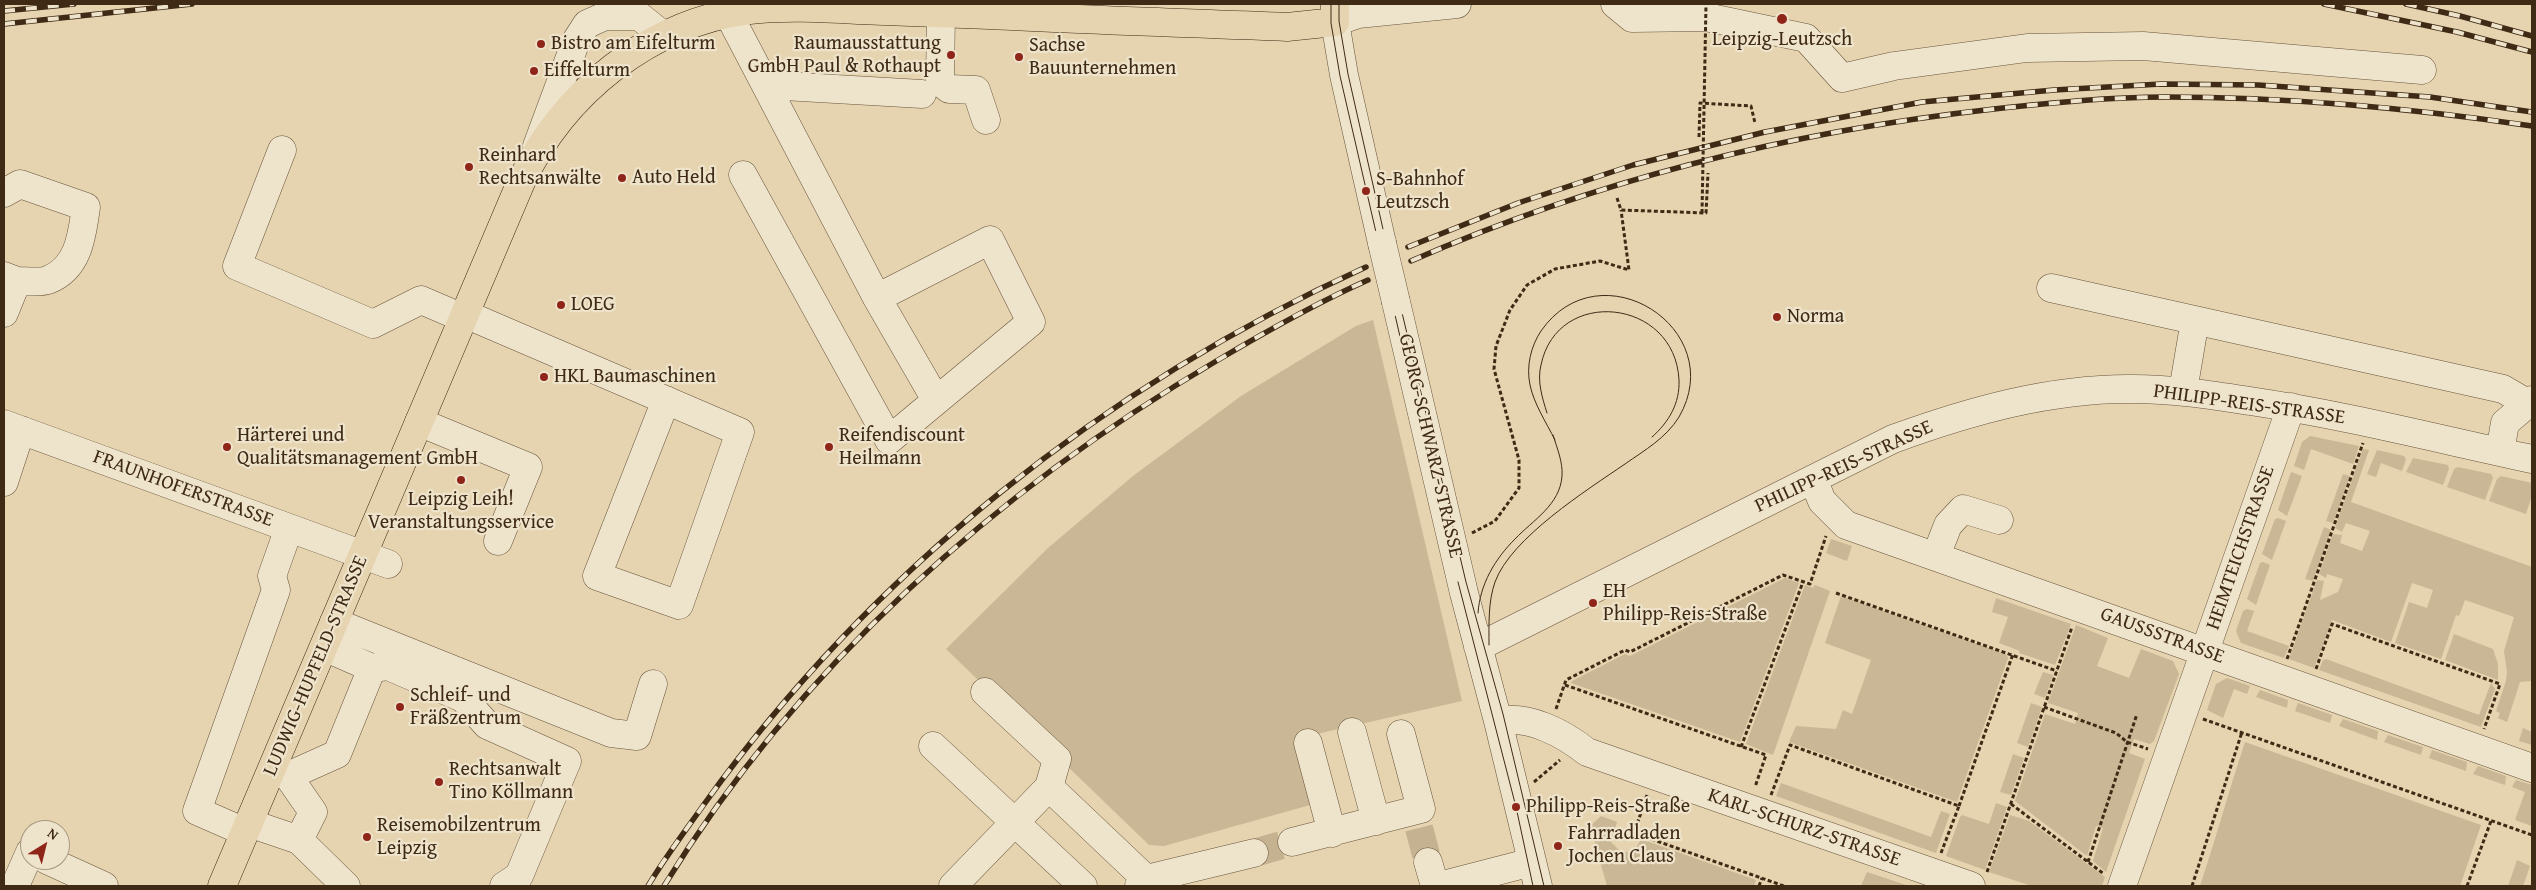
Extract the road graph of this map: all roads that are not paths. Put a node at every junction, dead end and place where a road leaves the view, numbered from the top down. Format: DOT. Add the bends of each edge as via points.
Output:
graph roads {
  1 [pos="1457,4"];
  2 [pos="1615,4"];
  3 [pos="941,13"];
  4 [pos="1335,13"];
  5 [pos="729,15"];
  6 [pos="664,36"];
  7 [pos="2422,70"];
  8 [pos="766,85"];
  9 [pos="922,94"];
  10 [pos="986,120"];
  11 [pos="282,150"];
  12 [pos="532,159"];
  13 [pos="743,175"];
  14 [pos="4,193"];
  15 [pos="10,278"];
  16 [pos="2050,288"];
  17 [pos="877,298"];
  18 [pos="4,313"];
  19 [pos="464,316"];
  20 [pos="2195,320"];
  21 [pos="2183,391"];
  22 [pos="666,400"];
  23 [pos="936,400"];
  24 [pos="2529,402"];
  25 [pos="2291,407"];
  26 [pos="419,422"];
  27 [pos="12,427"];
  28 [pos="2500,452"];
  29 [pos="2532,458"];
  30 [pos="1813,479"];
  31 [pos="4,482"];
  32 [pos="2000,520"];
  33 [pos="289,528"];
  34 [pos="498,541"];
  35 [pos="363,554"];
  36 [pos="1936,556"];
  37 [pos="388,564"];
  38 [pos="334,622"];
  39 [pos="324,647"];
  40 [pos="1478,647"];
  41 [pos="2205,651"];
  42 [pos="372,668"];
  43 [pos="653,684"];
  44 [pos="985,692"];
  45 [pos="1498,721"];
  46 [pos="1352,732"];
  47 [pos="1401,734"];
  48 [pos="1308,743"];
  49 [pos="932,746"];
  50 [pos="2532,768"];
  51 [pos="280,772"];
  52 [pos="1049,787"];
  53 [pos="1376,821"];
  54 [pos="1014,823"];
  55 [pos="247,828"];
  56 [pos="1332,833"];
  57 [pos="299,840"];
  58 [pos="1292,842"];
  59 [pos="1254,852"];
  60 [pos="22,870"];
  61 [pos="69,870"];
  62 [pos="1535,874"];
  63 [pos="1434,878"];
  64 [pos="2114,881"];
  65 [pos="1978,882"];
  66 [pos="1143,883"];
  67 [pos="15,886"];
  68 [pos="104,886"];
  69 [pos="222,886"];
  70 [pos="346,886"];
  71 [pos="504,886"];
  72 [pos="953,886"];
  73 [pos="1083,886"];
  1 -- 4 [label="street" via="1358,14"];
  2 -- 7 [label="street" via="1632,18 1706,17 1806,38 1842,78 1894,66 2027,48 2143,46"];
  3 -- 4 [label="main road, LUDWIG-HUPFELD-STRASSE" via="1287,27"];
  3 -- 5 [label="main road, LUDWIG-HUPFELD-STRASSE" via="797,8 748,10"];
  3 -- 10 [label="street" via="940,82 949,88 976,90"];
  4 -- 40 [label="street, GEORG-SCHWARZ-STRASSE, bridge" via="1344,75"];
  5 -- 6 [label="main road, LUDWIG-HUPFELD-STRASSE"];
  5 -- 8 [label="street"];
  6 -- 12 [label="main road, LUDWIG-HUPFELD-STRASSE" via="622,60 572,104"];
  6 -- 12 [label="street" via="639,16 605,16 587,24 576,40"];
  8 -- 9 [label="street"];
  8 -- 17 [label="street"];
  11 -- 19 [label="street" via="237,266 373,324 421,300"];
  12 -- 19 [label="main road, LUDWIG-HUPFELD-STRASSE"];
  13 -- 23 [label="street" via="888,440"];
  14 -- 15 [label="street" via="20,184 86,208 81,245 67,267 48,280"];
  15 -- 18 [label="street"];
  16 -- 20 [label="street"];
  17 -- 23 [label="street"];
  17 -- 23 [label="street" via="990,240 1031,322"];
  19 -- 22 [label="street"];
  19 -- 26 [label="main road, LUDWIG-HUPFELD-STRASSE"];
  20 -- 21 [label="street"];
  20 -- 24 [label="street" via="2503,389"];
  21 -- 25 [label="street, PHILIPP-REIS-STRASSE"];
  21 -- 30 [label="street, PHILIPP-REIS-STRASSE" via="2132,389 2066,394 2001,406 1955,417 1893,439"];
  22 -- 22 [label="street" via="740,432 678,605 597,576"];
  24 -- 28 [label="street" via="2505,423"];
  25 -- 28 [label="street, PHILIPP-REIS-STRASSE"];
  25 -- 41 [label="street, HEIMTEICHSTRASSE"];
  26 -- 34 [label="street" via="528,467"];
  26 -- 35 [label="main road, LUDWIG-HUPFELD-STRASSE"];
  27 -- 31 [label="street"];
  27 -- 33 [label="street, FRAUNHOFERSTRASSE"];
  28 -- 29 [label="street, PHILIPP-REIS-STRASSE"];
  30 -- 36 [label="street, GAUSSSTRASSE" via="1822,501 1846,525"];
  30 -- 40 [label="street, PHILIPP-REIS-STRASSE"];
  32 -- 36 [label="street" via="1963,510 1948,525"];
  33 -- 35 [label="street, FRAUNHOFERSTRASSE"];
  33 -- 55 [label="street" via="272,576 276,590 197,811"];
  35 -- 37 [label="street, FRAUNHOFERSTRASSE"];
  35 -- 38 [label="main road, LUDWIG-HUPFELD-STRASSE"];
  36 -- 41 [label="street, GAUSSSTRASSE"];
  38 -- 39 [label="main road, LUDWIG-HUPFELD-STRASSE"];
  38 -- 43 [label="street" via="612,732 636,736"];
  39 -- 42 [label="street"];
  39 -- 51 [label="main road, LUDWIG-HUPFELD-STRASSE"];
  40 -- 45 [label="street, GEORG-SCHWARZ-STRASSE"];
  41 -- 50 [label="street, GAUSSSTRASSE"];
  41 -- 64 [label="street, HEIMTEICHSTRASSE"];
  42 -- 51 [label="street" via="337,754"];
  42 -- 71 [label="street" via="388,666 463,698 487,725 567,761 518,876"];
  44 -- 52 [label="street" via="1057,759"];
  45 -- 62 [label="street, GEORG-SCHWARZ-STRASSE"];
  45 -- 65 [label="street, KARL-SCHURZ-STRASSE" via="1513,719 1536,724 1587,752 1654,776 1934,874"];
  46 -- 53 [label="street"];
  47 -- 53 [label="street" via="1421,810 1417,820"];
  48 -- 56 [label="street"];
  49 -- 54 [label="street"];
  51 -- 55 [label="main road, LUDWIG-HUPFELD-STRASSE"];
  51 -- 57 [label="street" via="313,812"];
  52 -- 54 [label="street"];
  52 -- 66 [label="street"];
  53 -- 56 [label="street"];
  54 -- 72 [label="street"];
  54 -- 73 [label="street"];
  55 -- 57 [label="street"];
  55 -- 69 [label="main road, LUDWIG-HUPFELD-STRASSE"];
  56 -- 58 [label="street"];
  57 -- 70 [label="street"];
  59 -- 66 [label="street"];
  60 -- 67 [label="street"];
  61 -- 68 [label="street"];
  62 -- 63 [label="street"];
}
